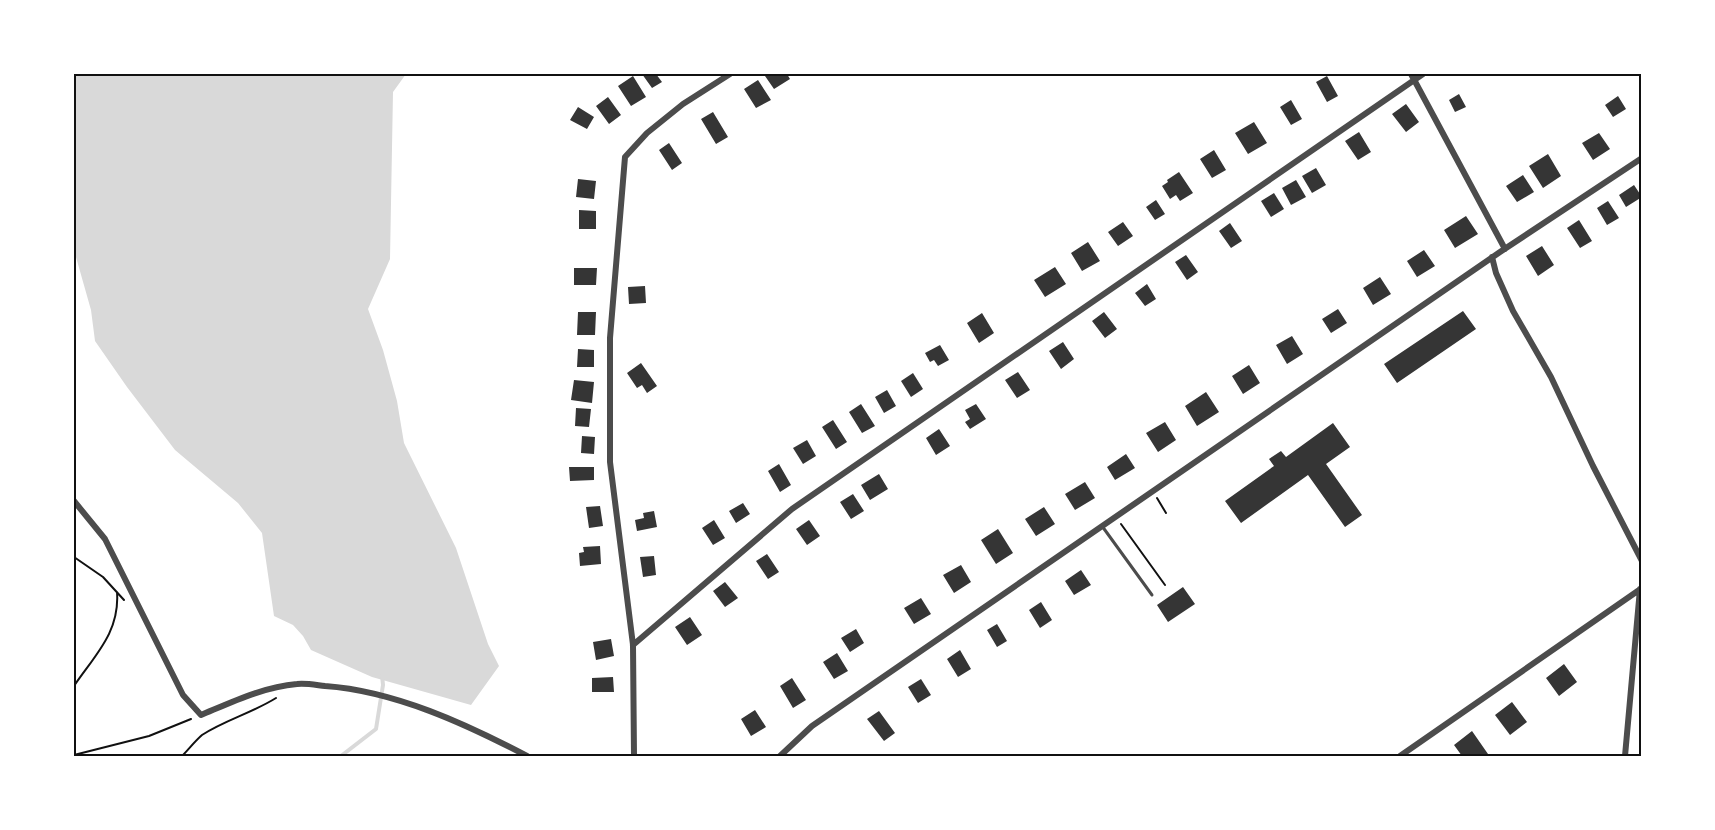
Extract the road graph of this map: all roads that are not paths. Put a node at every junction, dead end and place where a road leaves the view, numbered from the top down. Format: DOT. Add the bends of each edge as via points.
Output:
graph roads {
  1 [pos="730,74"];
  2 [pos="1423,74"];
  3 [pos="1412,77"];
  4 [pos="1641,158"];
  5 [pos="1505,249"];
  6 [pos="1492,257"];
  7 [pos="74,501"];
  8 [pos="1102,526"];
  9 [pos="1641,561"];
  10 [pos="1641,588"];
  11 [pos="1152,595"];
  12 [pos="633,645"];
  13 [pos="527,756"];
  14 [pos="634,756"];
  15 [pos="780,756"];
  16 [pos="1400,756"];
  17 [pos="1625,756"];
  1 -- 12 [label="street" via="683,104 625,157 610,338 610,462"];
  2 -- 3 [label="street"];
  3 -- 5 [label="street"];
  3 -- 12 [label="street" via="792,509"];
  4 -- 5 [label="street"];
  5 -- 6 [label="street"];
  6 -- 8 [label="street"];
  6 -- 9 [label="street" via="1513,311 1551,376"];
  7 -- 13 [label="street" via="105,539 183,695 201,715 276,688 298,684 339,687 370,691 422,709 481,731"];
  8 -- 11 [label="lane"];
  8 -- 15 [label="street" via="812,726"];
  10 -- 16 [label="street"];
  10 -- 17 [label="street"];
  12 -- 14 [label="street"];
}
